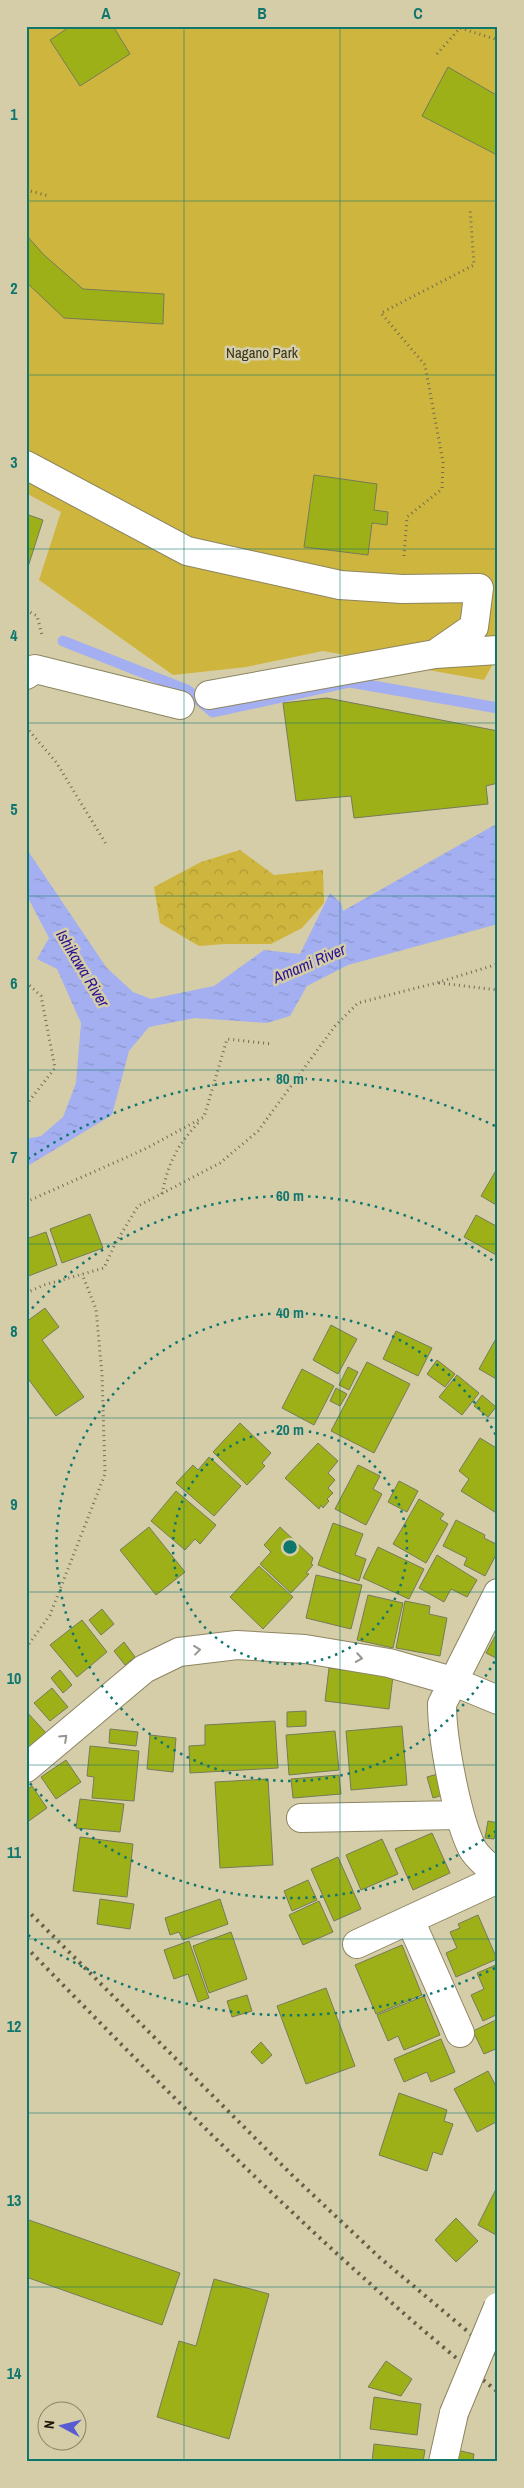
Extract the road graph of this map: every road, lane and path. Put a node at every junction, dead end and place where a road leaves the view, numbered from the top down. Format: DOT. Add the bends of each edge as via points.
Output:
graph roads {
  1 [pos="498,40"];
  2 [pos="436,54"];
  3 [pos="26,190"];
  4 [pos="49,196"];
  5 [pos="470,208"];
  6 [pos="26,465"];
  7 [pos="402,589"];
  8 [pos="498,650"];
  9 [pos="435,654"];
  10 [pos="31,672"];
  11 [pos="209,695"];
  12 [pos="180,705"];
  13 [pos="26,727"];
  14 [pos="106,844"];
  15 [pos="498,964"];
  16 [pos="26,982"];
  17 [pos="436,983"];
  18 [pos="498,990"];
  19 [pos="272,1044"];
  20 [pos="26,1105"];
  21 [pos="204,1117"];
  22 [pos="162,1194"];
  23 [pos="26,1202"];
  24 [pos="82,1274"];
  25 [pos="26,1293"];
  26 [pos="498,1593"];
  27 [pos="26,1648"];
  28 [pos="452,1681"];
  29 [pos="498,1700"];
  30 [pos="26,1768"];
  31 [pos="460,1815"];
  32 [pos="301,1818"];
  33 [pos="498,1875"];
  34 [pos="498,1879"];
  35 [pos="410,1920"];
  36 [pos="357,1944"];
  37 [pos="460,2033"];
  38 [pos="498,2307"];
  39 [pos="443,2462"];
  1 -- 2 [label="path" via="460,28"];
  3 -- 4 [label="path"];
  5 -- 7 [label="path" via="474,265 381,313 425,365 443,462 442,489 406,517"];
  6 -- 7 [label="street" via="187,551 340,585"];
  7 -- 9 [label="street" via="480,588 474,627"];
  8 -- 9 [label="street"];
  9 -- 11 [label="street"];
  10 -- 12 [label="street"];
  13 -- 14 [label="path" via="56,762"];
  15 -- 17 [label="path"];
  16 -- 20 [label="path" via="41,996 55,1068"];
  17 -- 18 [label="path"];
  17 -- 22 [label="path" via="358,1003 335,1026 258,1131 220,1163"];
  19 -- 21 [label="path" via="227,1039"];
  21 -- 22 [label="path" via="181,1141 167,1168"];
  21 -- 23 [label="path" via="145,1149"];
  22 -- 24 [label="path" via="138,1206 104,1268"];
  24 -- 25 [label="path"];
  24 -- 27 [label="path" via="96,1309 105,1474 50,1615"];
  26 -- 28 [label="street"];
  28 -- 29 [label="street"];
  30 -- 28 [label="street, one-way" via="144,1669 179,1652 237,1645 305,1650 389,1663"];
  28 -- 31 [label="street" via="442,1704 442,1725"];
  31 -- 32 [label="street"];
  31 -- 33 [label="street" via="474,1852"];
  34 -- 35 [label="street"];
  35 -- 36 [label="street"];
  35 -- 37 [label="street"];
  38 -- 39 [label="street, bridge" via="454,2414"];
}
